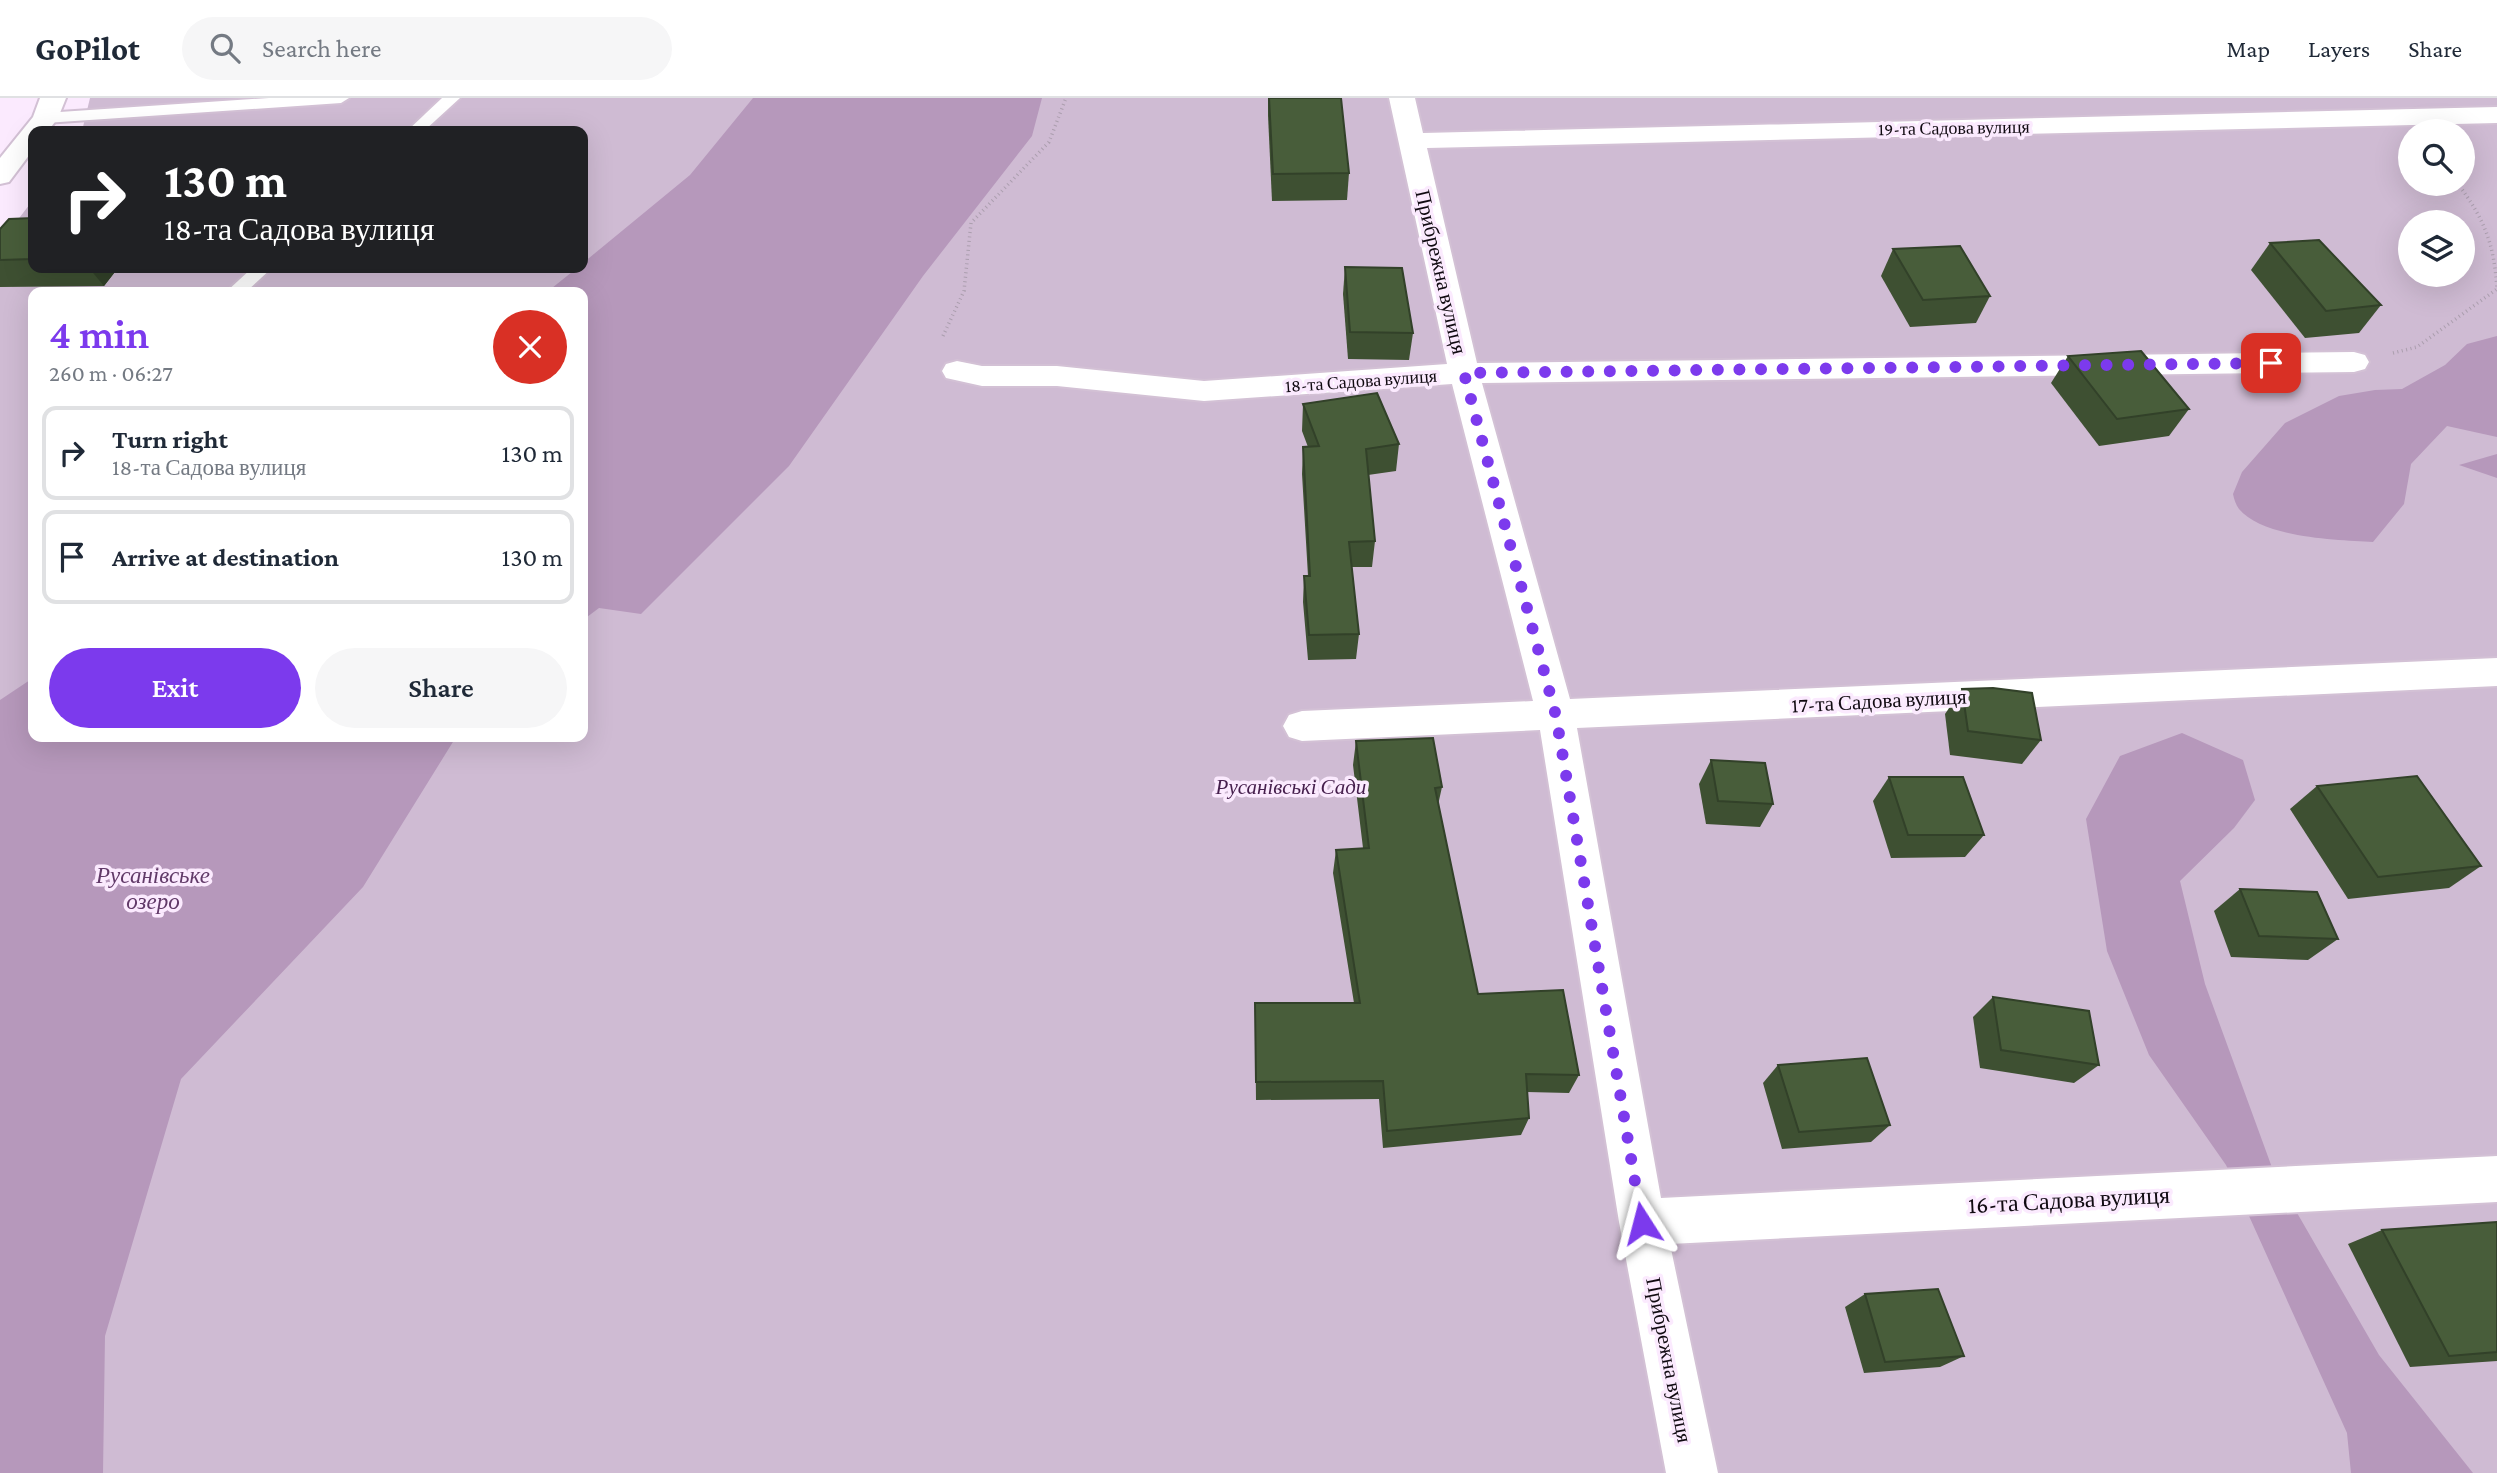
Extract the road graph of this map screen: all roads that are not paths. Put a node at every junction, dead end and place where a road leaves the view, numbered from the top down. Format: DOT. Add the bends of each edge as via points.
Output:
graph roads {
  1 [pos="341,98"];
  2 [pos="452,98"];
  3 [pos="1402,98"];
  4 [pos="2497,115"];
  5 [pos="42,120"];
  6 [pos="421,126"];
  7 [pos="28,139"];
  8 [pos="1411,141"];
  9 [pos="0,176"];
  10 [pos="257,273"];
  11 [pos="241,287"];
  12 [pos="2354,362"];
  13 [pos="957,371"];
  14 [pos="1464,373"];
  15 [pos="2497,672"];
  16 [pos="1556,716"];
  17 [pos="1302,726"];
  18 [pos="2497,1178"];
  19 [pos="1642,1223"];
  20 [pos="1692,1473"];
  1 -- 5 [label="lane"];
  2 -- 6 [label="lane"];
  3 -- 8 [label="street, Прибрежна вулиця"];
  4 -- 8 [label="street, 19-та Садова вулиця"];
  7 -- 9 [label="street"];
  8 -- 14 [label="street, Прибрежна вулиця"];
  10 -- 11 [label="lane"];
  12 -- 14 [label="street, 18-та Садова вулиця"];
  13 -- 14 [label="street, 18-та Садова вулиця" via="1204,391"];
  14 -- 16 [label="street, Прибрежна вулиця"];
  15 -- 16 [label="street, 17-та Садова вулиця"];
  16 -- 17 [label="street, 17-та Садова вулиця"];
  16 -- 19 [label="street, Прибрежна вулиця"];
  18 -- 19 [label="street, 16-та Садова вулиця"];
  19 -- 20 [label="street, Прибрежна вулиця"];
}
